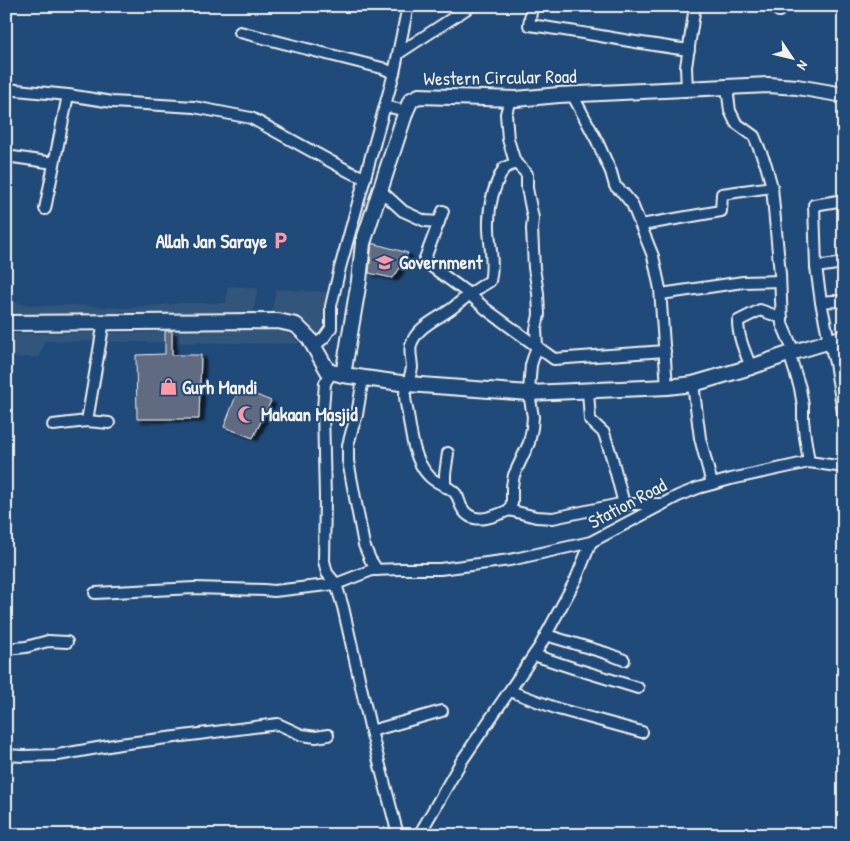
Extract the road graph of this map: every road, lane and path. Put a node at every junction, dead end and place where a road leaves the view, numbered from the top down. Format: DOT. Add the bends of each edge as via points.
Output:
graph roads {
  1 [pos="408,6"];
  2 [pos="471,6"];
  3 [pos="532,6"];
  4 [pos="695,6"];
  5 [pos="240,32"];
  6 [pos="689,50"];
  7 [pos="399,54"];
  8 [pos="394,73"];
  9 [pos="727,87"];
  10 [pos="6,89"];
  11 [pos="687,89"];
  12 [pos="572,94"];
  13 [pos="68,95"];
  14 [pos="844,95"];
  15 [pos="510,99"];
  16 [pos="385,106"];
  17 [pos="406,112"];
  18 [pos="6,156"];
  19 [pos="516,163"];
  20 [pos="54,164"];
  21 [pos="365,178"];
  22 [pos="772,187"];
  23 [pos="380,190"];
  24 [pos="844,200"];
  25 [pos="45,209"];
  26 [pos="443,211"];
  27 [pos="439,222"];
  28 [pos="641,225"];
  29 [pos="844,263"];
  30 [pos="816,267"];
  31 [pos="780,281"];
  32 [pos="469,294"];
  33 [pos="661,294"];
  34 [pos="821,302"];
  35 [pos="844,302"];
  36 [pos="782,318"];
  37 [pos="104,321"];
  38 [pos="6,323"];
  39 [pos="844,337"];
  40 [pos="829,341"];
  41 [pos="314,346"];
  42 [pos="537,346"];
  43 [pos="665,350"];
  44 [pos="791,353"];
  45 [pos="751,367"];
  46 [pos="338,374"];
  47 [pos="363,378"];
  48 [pos="407,383"];
  49 [pos="693,384"];
  50 [pos="667,387"];
  51 [pos="588,391"];
  52 [pos="530,393"];
  53 [pos="844,418"];
  54 [pos="87,421"];
  55 [pos="110,423"];
  56 [pos="54,425"];
  57 [pos="448,453"];
  58 [pos="809,462"];
  59 [pos="844,462"];
  60 [pos="844,467"];
  61 [pos="712,484"];
  62 [pos="445,487"];
  63 [pos="624,504"];
  64 [pos="663,504"];
  65 [pos="509,510"];
  66 [pos="591,542"];
  67 [pos="377,570"];
  68 [pos="336,584"];
  69 [pos="95,593"];
  70 [pos="546,635"];
  71 [pos="67,642"];
  72 [pos="6,649"];
  73 [pos="534,654"];
  74 [pos="624,660"];
  75 [pos="638,688"];
  76 [pos="510,690"];
  77 [pos="442,711"];
  78 [pos="371,731"];
  79 [pos="642,732"];
  80 [pos="328,735"];
  81 [pos="6,755"];
  82 [pos="398,835"];
  83 [pos="419,835"];
  1 -- 7 [label="street"];
  2 -- 7 [label="street"];
  3 -- 6 [label="street" via="529,25"];
  4 -- 6 [label="street"];
  5 -- 8 [label="street"];
  6 -- 11 [label="street"];
  7 -- 8 [label="street"];
  8 -- 16 [label="street"];
  9 -- 11 [label="main road, Western Circular Road"];
  9 -- 14 [label="main road, Western Circular Road" via="768,85"];
  9 -- 22 [label="street" via="730,111 736,123 754,136"];
  10 -- 13 [label="street"];
  11 -- 12 [label="main road, Western Circular Road"];
  12 -- 15 [label="main road, Western Circular Road"];
  12 -- 28 [label="street" via="597,141 615,186 632,204"];
  13 -- 20 [label="street"];
  13 -- 21 [label="street" via="112,102 194,107 251,118"];
  15 -- 17 [label="main road, Western Circular Road" via="419,96 411,100"];
  15 -- 19 [label="street" via="506,114 508,139"];
  16 -- 17 [label="street"];
  16 -- 21 [label="street"];
  17 -- 23 [label="main road, Western Circular Road"];
  18 -- 20 [label="street"];
  19 -- 32 [label="street" via="504,168 491,200 488,221 490,281"];
  19 -- 42 [label="street" via="527,174 533,218 539,315"];
  20 -- 25 [label="street"];
  21 -- 41 [label="street" via="331,306 331,328"];
  22 -- 28 [label="street" via="722,194 721,211"];
  22 -- 31 [label="street"];
  23 -- 27 [label="street" via="403,211 425,221"];
  23 -- 46 [label="main road, Western Circular Road" via="363,243"];
  24 -- 30 [label="street" via="814,204"];
  26 -- 27 [label="street"];
  27 -- 32 [label="street" via="424,261"];
  28 -- 33 [label="street" via="653,256"];
  29 -- 30 [label="street"];
  30 -- 34 [label="street"];
  31 -- 33 [label="street" via="743,282"];
  31 -- 36 [label="street"];
  32 -- 42 [label="street"];
  32 -- 48 [label="street" via="415,337 412,370"];
  33 -- 43 [label="street"];
  34 -- 35 [label="street"];
  34 -- 40 [label="street"];
  36 -- 44 [label="street"];
  36 -- 45 [label="street" via="760,310 738,320 742,345"];
  37 -- 38 [label="main road"];
  37 -- 41 [label="main road" via="278,320 296,325"];
  37 -- 54 [label="street"];
  39 -- 40 [label="main road"];
  40 -- 44 [label="main road"];
  40 -- 53 [label="street"];
  41 -- 46 [label="main road" via="328,371"];
  42 -- 43 [label="street" via="554,359"];
  42 -- 52 [label="street" via="531,365"];
  43 -- 50 [label="street"];
  44 -- 45 [label="main road"];
  44 -- 58 [label="street" via="803,406"];
  45 -- 49 [label="main road"];
  46 -- 47 [label="main road"];
  46 -- 68 [label="street" via="325,382 324,409 324,561"];
  47 -- 48 [label="main road"];
  47 -- 67 [label="street" via="348,444 348,461 364,545"];
  48 -- 52 [label="main road"];
  48 -- 62 [label="street" via="406,405 418,459 430,477"];
  49 -- 50 [label="main road"];
  49 -- 61 [label="street" via="700,438"];
  50 -- 51 [label="main road"];
  51 -- 52 [label="main road"];
  51 -- 63 [label="street" via="590,420 604,433"];
  52 -- 65 [label="street" via="532,428 529,443 514,474"];
  54 -- 55 [label="street"];
  54 -- 56 [label="street"];
  57 -- 62 [label="street"];
  58 -- 60 [label="street, Station Road"];
  58 -- 61 [label="street, Station Road"];
  59 -- 60 [label="street"];
  61 -- 64 [label="street, Station Road"];
  62 -- 65 [label="street" via="458,496 470,517 481,519"];
  63 -- 64 [label="street"];
  63 -- 65 [label="street" via="553,518"];
  64 -- 66 [label="street, Station Road"];
  66 -- 67 [label="street, Station Road" via="510,560 440,569"];
  66 -- 70 [label="street" via="576,579"];
  67 -- 68 [label="street, Station Road"];
  68 -- 69 [label="street, Station Road" via="274,591 194,588"];
  68 -- 78 [label="street"];
  70 -- 73 [label="street"];
  70 -- 74 [label="street"];
  71 -- 72 [label="street"];
  73 -- 75 [label="street"];
  73 -- 76 [label="street"];
  76 -- 79 [label="street" via="558,709"];
  76 -- 83 [label="street" via="461,762"];
  77 -- 78 [label="street"];
  78 -- 82 [label="street"];
  80 -- 81 [label="street" via="302,735 278,724 128,742 58,755"];
}
